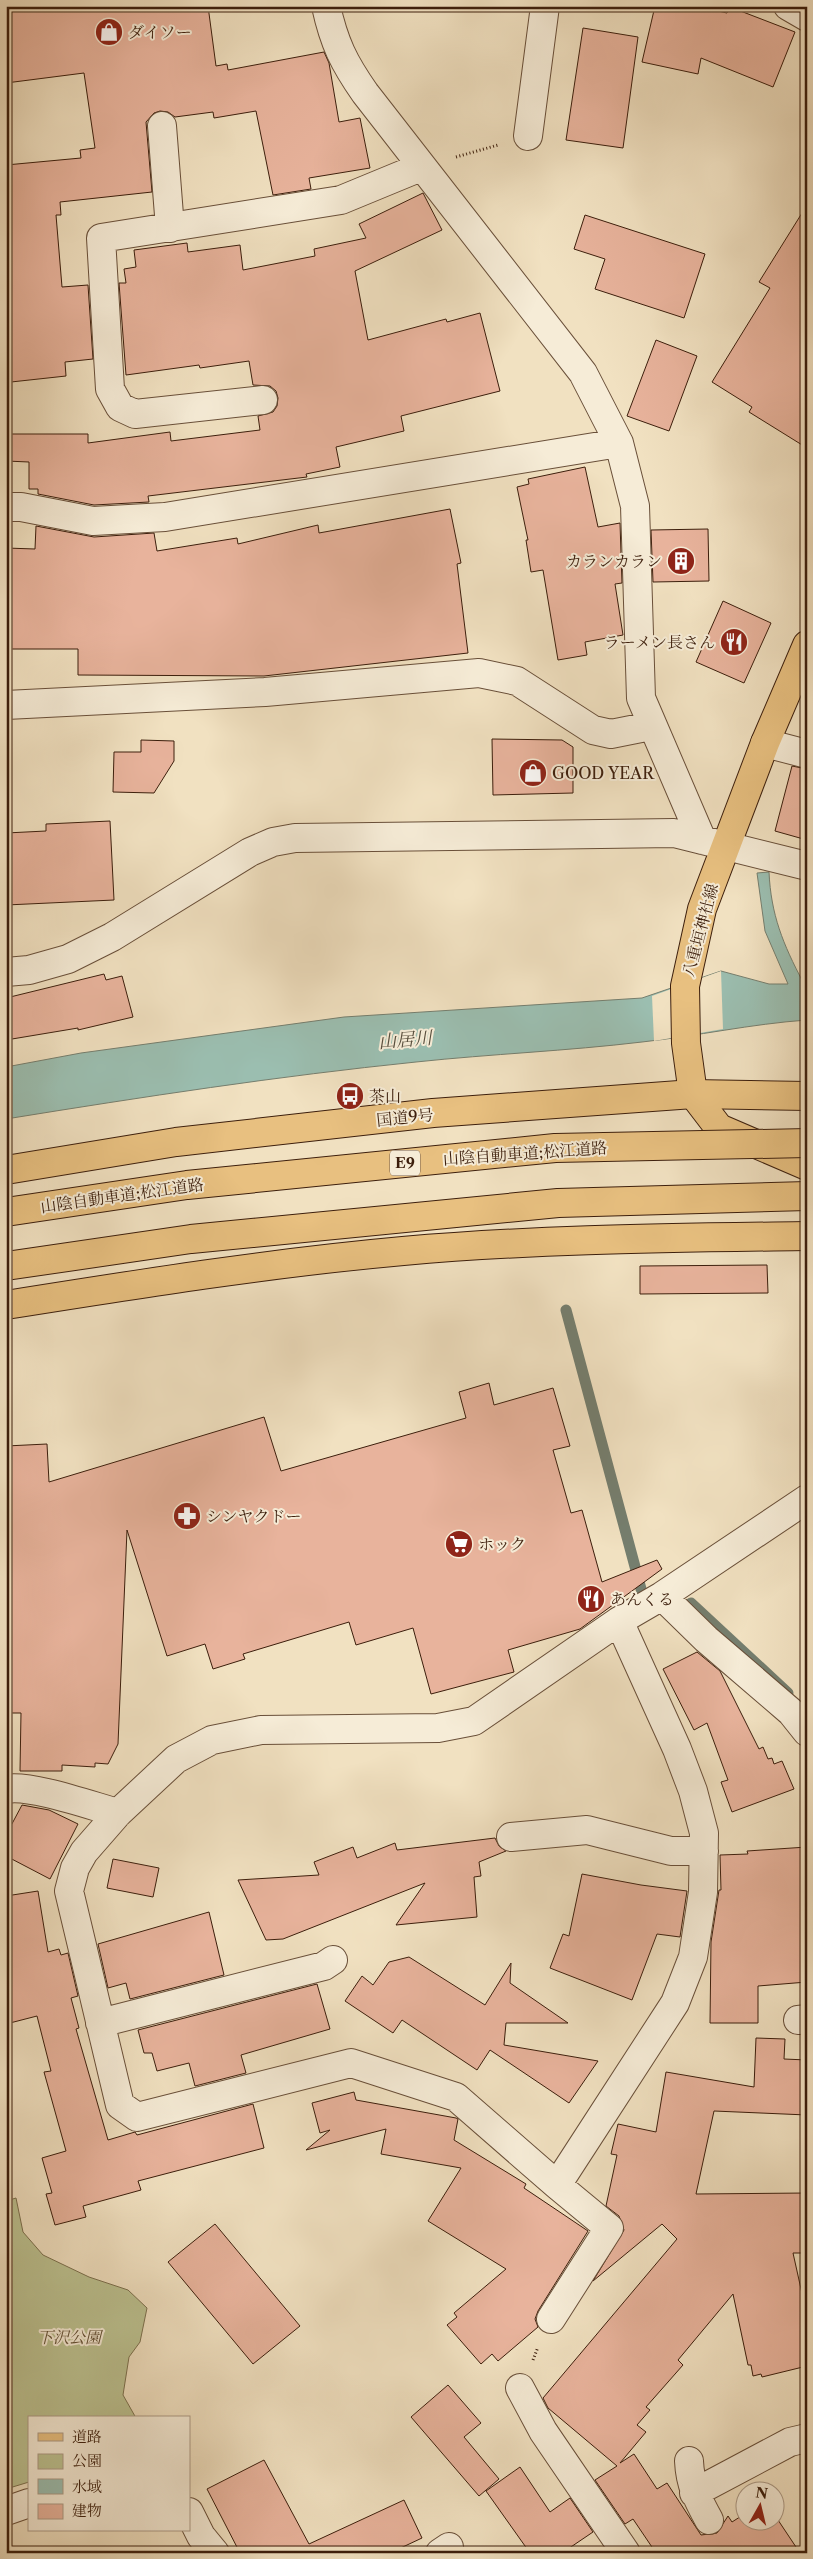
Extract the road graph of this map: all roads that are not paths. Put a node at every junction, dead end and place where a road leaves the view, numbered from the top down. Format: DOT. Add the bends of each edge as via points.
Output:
graph roads {
  1 [pos="326,6"];
  2 [pos="545,6"];
  3 [pos="788,6"];
  4 [pos="807,18"];
  5 [pos="162,126"];
  6 [pos="528,136"];
  7 [pos="421,167"];
  8 [pos="170,228"];
  9 [pos="263,400"];
  10 [pos="619,443"];
  11 [pos="6,506"];
  12 [pos="807,645"];
  13 [pos="6,705"];
  14 [pos="651,726"];
  15 [pos="765,743"];
  16 [pos="807,754"];
  17 [pos="713,843"];
  18 [pos="807,866"];
  19 [pos="6,972"];
  20 [pos="693,1094"];
  21 [pos="807,1096"];
  22 [pos="807,1143"];
  23 [pos="807,1166"];
  24 [pos="6,1170"];
  25 [pos="807,1196"];
  26 [pos="6,1212"];
  27 [pos="807,1236"];
  28 [pos="6,1266"];
  29 [pos="6,1305"];
  30 [pos="807,1499"];
  31 [pos="662,1596"];
  32 [pos="619,1622"];
  33 [pos="807,1732"];
  34 [pos="6,1790"];
  35 [pos="118,1813"];
  36 [pos="511,1837"];
  37 [pos="704,1851"];
  38 [pos="332,1960"];
  39 [pos="100,2023"];
  40 [pos="557,2185"];
  41 [pos="551,2319"];
  42 [pos="520,2388"];
  43 [pos="807,2438"];
  44 [pos="689,2461"];
  45 [pos="694,2493"];
  46 [pos="28,2503"];
  47 [pos="6,2511"];
  48 [pos="190,2514"];
  49 [pos="709,2520"];
  50 [pos="216,2553"];
  51 [pos="626,2553"];
  1 -- 7 [label="street" via="332,33 344,62"];
  2 -- 6 [label="street"];
  3 -- 4 [label="street"];
  5 -- 8 [label="street"];
  7 -- 8 [label="street" via="341,200"];
  7 -- 10 [label="street" via="583,373"];
  8 -- 9 [label="street" via="101,238 113,398 120,407 135,414"];
  10 -- 11 [label="street" via="165,517 93,521"];
  10 -- 14 [label="street" via="635,506 639,682"];
  12 -- 15 [label="main road, 八重垣神社線"];
  13 -- 14 [label="street" via="265,692 479,673 517,681 593,730 611,734"];
  14 -- 17 [label="street"];
  15 -- 16 [label="street"];
  15 -- 17 [label="main road, 八重垣神社線"];
  17 -- 18 [label="street"];
  17 -- 19 [label="street" via="674,833 295,838 273,842 250,852 112,937 68,959 29,970"];
  17 -- 20 [label="main road, 八重垣神社線" via="685,986 686,1043"];
  20 -- 21 [label="main road, 国道9号"];
  20 -- 23 [label="main road, 八重垣神社線" via="719,1128"];
  20 -- 24 [label="main road, 国道9号" via="433,1113 176,1142"];
  22 -- 26 [label="main road, 山陰自動車道;松江道路 / E9, bridge" via="554,1148 187,1185"];
  25 -- 28 [label="main road" via="558,1203 191,1238"];
  27 -- 29 [label="main road" via="567,1240 402,1251 194,1275"];
  30 -- 31 [label="street"];
  31 -- 32 [label="street"];
  31 -- 33 [label="street" via="706,1639 791,1712"];
  32 -- 35 [label="street" via="474,1721 438,1728 260,1730 212,1740 176,1759"];
  32 -- 37 [label="street" via="693,1791 704,1833"];
  34 -- 35 [label="street" via="27,1790"];
  35 -- 39 [label="street" via="84,1852 75,1868 69,1891"];
  36 -- 37 [label="street" via="586,1830 671,1851"];
  37 -- 40 [label="street" via="703,1892 693,1957 675,2003"];
  38 -- 39 [label="street" via="324,1966"];
  39 -- 40 [label="street" via="120,2105 138,2117 351,2063 456,2097"];
  40 -- 41 [label="street" via="609,2228"];
  42 -- 51 [label="street" via="543,2431"];
  43 -- 45 [label="street" via="790,2442"];
  44 -- 45 [label="street"];
  45 -- 49 [label="street"];
  46 -- 47 [label="street"];
  48 -- 50 [label="street" via="201,2536"];
}
